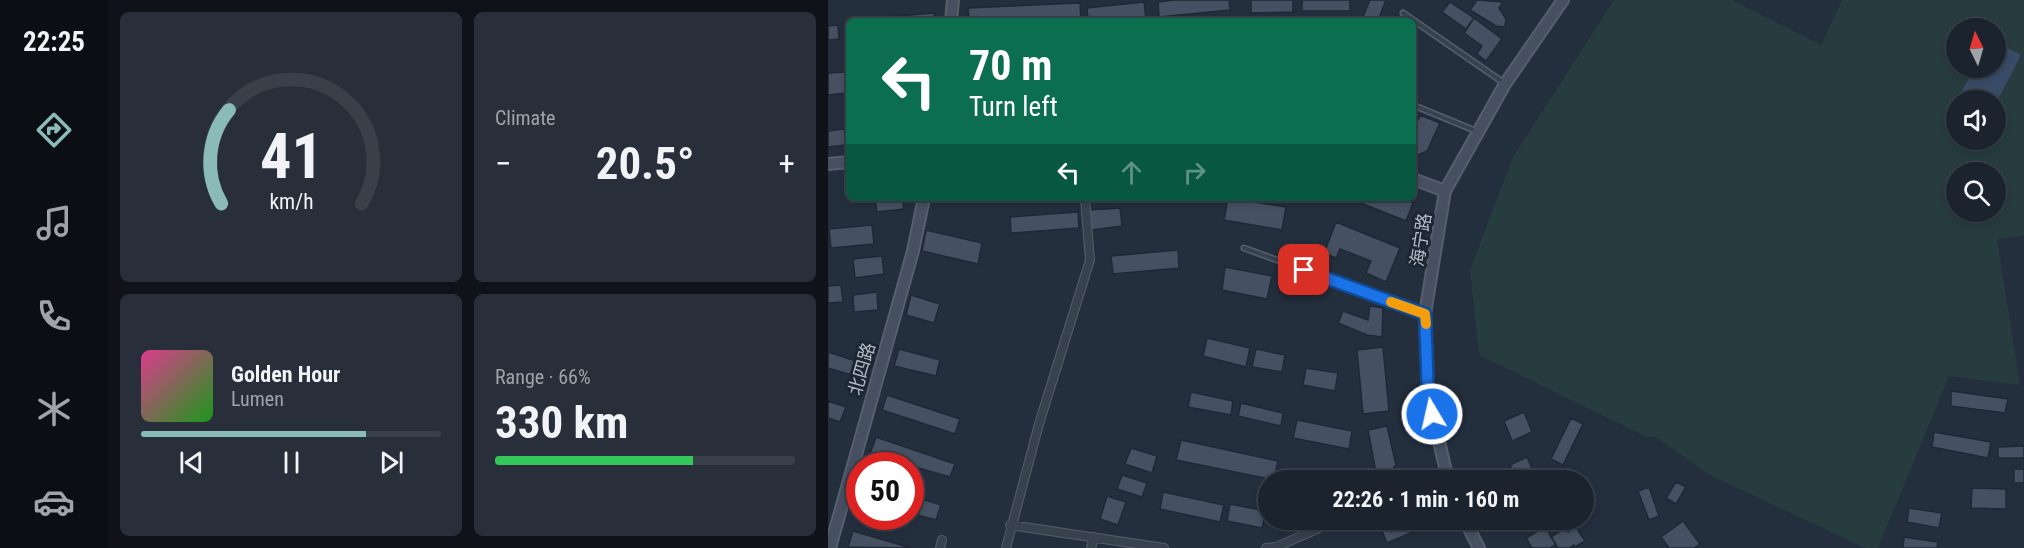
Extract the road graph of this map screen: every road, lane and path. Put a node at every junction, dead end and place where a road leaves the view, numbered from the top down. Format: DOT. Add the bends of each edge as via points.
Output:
graph roads {
  1 [pos="954,0"];
  2 [pos="1563,0"];
  3 [pos="1403,13"];
  4 [pos="951,18"];
  5 [pos="1410,18"];
  6 [pos="1416,22"];
  7 [pos="1505,84"];
  8 [pos="1416,106"];
  9 [pos="1477,132"];
  10 [pos="846,162"];
  11 [pos="828,164"];
  12 [pos="1416,180"];
  13 [pos="1445,191"];
  14 [pos="923,201"];
  15 [pos="1085,201"];
  16 [pos="1244,248"];
  17 [pos="1425,314"];
  18 [pos="1446,470"];
  19 [pos="1010,525"];
  20 [pos="1316,530"];
  21 [pos="1470,530"];
  22 [pos="1094,537"];
  23 [pos="830,548"];
  24 [pos="1006,548"];
  25 [pos="1091,548"];
  26 [pos="1164,548"];
  27 [pos="1266,548"];
  28 [pos="1276,548"];
  29 [pos="1479,548"];
  1 -- 4 [label="main road"];
  2 -- 7 [label="main road, 海宁路"];
  3 -- 5 [label="lane"];
  6 -- 7 [label="lane"];
  7 -- 9 [label="main road, 海宁路"];
  8 -- 9 [label="lane"];
  9 -- 13 [label="main road, 海宁路"];
  10 -- 11 [label="main road"];
  12 -- 13 [label="main road"];
  13 -- 17 [label="main road, 海宁路"];
  14 -- 23 [label="main road, 北四路"];
  15 -- 19 [label="street" via="1090,260"];
  16 -- 17 [label="lane"];
  17 -- 18 [label="main road, 海宁路" via="1428,394"];
  19 -- 22 [label="street"];
  19 -- 24 [label="street"];
  20 -- 28 [label="street"];
  21 -- 29 [label="main road"];
  22 -- 25 [label="street"];
  22 -- 26 [label="street"];
  27 -- 28 [label="street"];
}
